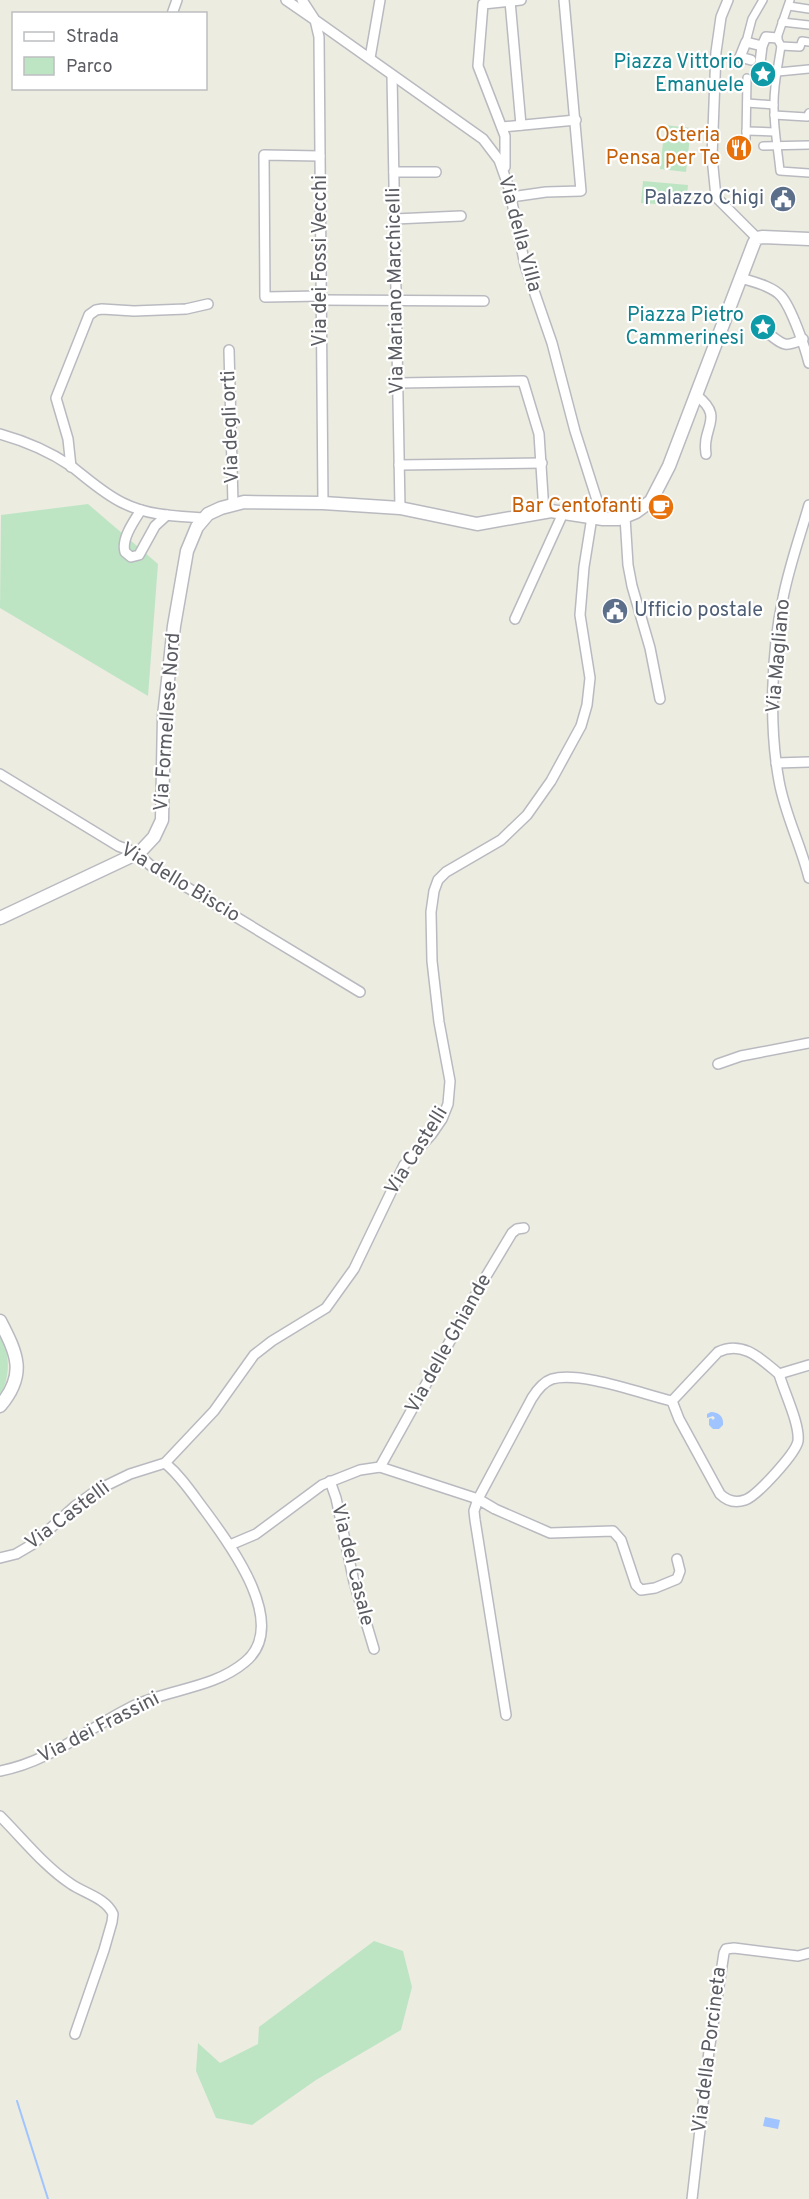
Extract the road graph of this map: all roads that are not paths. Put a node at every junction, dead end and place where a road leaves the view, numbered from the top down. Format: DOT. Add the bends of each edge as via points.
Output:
graph roads {
  1 [pos="286,0"];
  2 [pos="302,0"];
  3 [pos="380,0"];
  4 [pos="521,0"];
  5 [pos="564,0"];
  6 [pos="728,0"];
  7 [pos="763,0"];
  8 [pos="782,0"];
  9 [pos="510,1"];
  10 [pos="790,2"];
  11 [pos="809,9"];
  12 [pos="315,20"];
  13 [pos="782,22"];
  14 [pos="809,25"];
  15 [pos="746,42"];
  16 [pos="779,42"];
  17 [pos="809,42"];
  18 [pos="762,46"];
  19 [pos="370,57"];
  20 [pos="809,69"];
  21 [pos="778,72"];
  22 [pos="392,75"];
  23 [pos="747,78"];
  24 [pos="747,103"];
  25 [pos="774,105"];
  26 [pos="809,113"];
  27 [pos="774,115"];
  28 [pos="576,120"];
  29 [pos="521,125"];
  30 [pos="502,127"];
  31 [pos="775,132"];
  32 [pos="778,144"];
  33 [pos="809,145"];
  34 [pos="763,146"];
  35 [pos="320,156"];
  36 [pos="394,172"];
  37 [pos="436,172"];
  38 [pos="809,173"];
  39 [pos="505,175"];
  40 [pos="511,197"];
  41 [pos="461,216"];
  42 [pos="395,219"];
  43 [pos="757,238"];
  44 [pos="809,239"];
  45 [pos="741,278"];
  46 [pos="321,298"];
  47 [pos="396,300"];
  48 [pos="484,301"];
  49 [pos="208,304"];
  50 [pos="769,334"];
  51 [pos="803,339"];
  52 [pos="229,350"];
  53 [pos="809,363"];
  54 [pos="398,383"];
  55 [pos="696,395"];
  56 [pos="0,434"];
  57 [pos="706,454"];
  58 [pos="542,463"];
  59 [pos="399,465"];
  60 [pos="71,467"];
  61 [pos="323,503"];
  62 [pos="233,504"];
  63 [pos="809,505"];
  64 [pos="400,508"];
  65 [pos="141,510"];
  66 [pos="564,511"];
  67 [pos="544,512"];
  68 [pos="167,515"];
  69 [pos="625,517"];
  70 [pos="204,518"];
  71 [pos="597,518"];
  72 [pos="515,619"];
  73 [pos="660,699"];
  74 [pos="809,762"];
  75 [pos="776,763"];
  76 [pos="0,774"];
  77 [pos="137,853"];
  78 [pos="809,878"];
  79 [pos="0,918"];
  80 [pos="360,992"];
  81 [pos="809,1043"];
  82 [pos="718,1064"];
  83 [pos="524,1228"];
  84 [pos="0,1321"];
  85 [pos="809,1365"];
  86 [pos="779,1374"];
  87 [pos="672,1401"];
  88 [pos="0,1406"];
  89 [pos="165,1463"];
  90 [pos="380,1467"];
  91 [pos="330,1481"];
  92 [pos="478,1499"];
  93 [pos="230,1545"];
  94 [pos="0,1558"];
  95 [pos="677,1559"];
  96 [pos="374,1649"];
  97 [pos="506,1715"];
  98 [pos="0,1771"];
  99 [pos="0,1816"];
  100 [pos="809,1953"];
  101 [pos="75,2034"];
  102 [pos="692,2199"];
  1 -- 12 [label="street"];
  2 -- 12 [label="street, Via della Villa"];
  3 -- 19 [label="street"];
  4 -- 9 [label="street"];
  5 -- 28 [label="street"];
  6 -- 43 [label="street" via="716,52 711,157 716,197"];
  7 -- 15 [label="street" via="752,19"];
  8 -- 10 [label="street"];
  9 -- 29 [label="street"];
  9 -- 30 [label="street" via="483,4 478,66"];
  10 -- 11 [label="street"];
  10 -- 13 [label="street"];
  12 -- 19 [label="street, Via della Villa"];
  12 -- 35 [label="street, Via dei Fossi Vecchi" via="320,49"];
  13 -- 14 [label="street"];
  13 -- 16 [label="street"];
  15 -- 18 [label="street"];
  15 -- 18 [label="street" via="740,57 755,61"];
  16 -- 17 [label="street" via="801,48 802,41"];
  16 -- 18 [label="street" via="766,37"];
  16 -- 21 [label="street"];
  19 -- 22 [label="street, Via della Villa"];
  20 -- 21 [label="street"];
  21 -- 25 [label="street"];
  22 -- 36 [label="street, Via Mariano Marchicelli"];
  22 -- 39 [label="street, Via della Villa" via="483,139 500,160"];
  23 -- 24 [label="street"];
  24 -- 25 [label="street"];
  24 -- 31 [label="street" via="746,135"];
  25 -- 27 [label="street"];
  26 -- 27 [label="street" via="797,118"];
  27 -- 31 [label="street"];
  28 -- 29 [label="street"];
  28 -- 40 [label="street" via="581,191"];
  29 -- 30 [label="street"];
  30 -- 39 [label="street"];
  31 -- 32 [label="street"];
  32 -- 33 [label="street"];
  32 -- 34 [label="street"];
  32 -- 38 [label="street" via="780,171"];
  35 -- 46 [label="street, Via dei Fossi Vecchi"];
  35 -- 46 [label="street" via="264,155 265,297"];
  36 -- 37 [label="street"];
  36 -- 42 [label="street, Via Mariano Marchicelli"];
  39 -- 40 [label="street, Via della Villa"];
  40 -- 71 [label="street, Via della Villa" via="525,265 552,343"];
  41 -- 42 [label="street"];
  42 -- 47 [label="street, Via Mariano Marchicelli"];
  43 -- 44 [label="street"];
  43 -- 45 [label="street"];
  45 -- 51 [label="street" via="781,295"];
  45 -- 55 [label="street"];
  46 -- 47 [label="street"];
  46 -- 61 [label="street, Via dei Fossi Vecchi"];
  47 -- 48 [label="street"];
  47 -- 54 [label="street, Via Mariano Marchicelli"];
  49 -- 60 [label="street" via="186,309 99,309 89,315 56,398 68,439"];
  50 -- 51 [label="street" via="788,345"];
  51 -- 53 [label="street"];
  52 -- 62 [label="street, Via degli orti"];
  54 -- 58 [label="street" via="523,381 539,434"];
  54 -- 59 [label="street, Via Mariano Marchicelli"];
  55 -- 57 [label="street" via="708,406 712,417 704,446"];
  55 -- 69 [label="street" via="651,501"];
  56 -- 60 [label="street" via="41,448"];
  58 -- 59 [label="street"];
  58 -- 67 [label="street"];
  59 -- 64 [label="street, Via Mariano Marchicelli"];
  60 -- 65 [label="street" via="115,499"];
  61 -- 62 [label="street"];
  61 -- 64 [label="street"];
  62 -- 70 [label="street"];
  63 -- 75 [label="street, Via Magliano" via="783,599 772,698"];
  64 -- 67 [label="street" via="477,524"];
  65 -- 68 [label="street"];
  65 -- 68 [label="street" via="123,546 131,557 139,555 155,526"];
  66 -- 67 [label="street"];
  66 -- 71 [label="street"];
  66 -- 72 [label="street"];
  68 -- 70 [label="street"];
  69 -- 71 [label="street"];
  69 -- 73 [label="street" via="630,576"];
  70 -- 77 [label="street, Via Formellese Nord" via="187,551 172,636 164,716 162,820 151,841"];
  71 -- 89 [label="street, Via Castelli" via="584,567 580,615 590,678 581,726 551,782 527,815 501,840 443,874 434,891 432,961 450,1082 445,1114 404,1165 354,1269 332,1301 254,1355 214,1411"];
  74 -- 75 [label="street"];
  75 -- 78 [label="street, Via Magliano" via="782,796"];
  76 -- 77 [label="street, Via dello Biscio"];
  77 -- 79 [label="street, Via Formellese Nord"];
  77 -- 80 [label="street, Via dello Biscio"];
  81 -- 82 [label="street"];
  83 -- 90 [label="street, Via delle Ghiande" via="512,1233"];
  84 -- 88 [label="street" via="15,1352 17,1366 14,1388"];
  85 -- 86 [label="street"];
  86 -- 87 [label="street" via="751,1352 728,1348 718,1352"];
  86 -- 87 [label="street" via="797,1429 797,1446 757,1492 744,1500 731,1501 720,1494"];
  87 -- 92 [label="street" via="582,1379 547,1382 532,1398"];
  89 -- 93 [label="street, Via dei Frassini" via="177,1473"];
  89 -- 94 [label="street, Via Castelli" via="96,1490 33,1544"];
  90 -- 91 [label="street"];
  90 -- 92 [label="street"];
  91 -- 93 [label="street" via="256,1534"];
  91 -- 96 [label="street, Via del Casale"];
  92 -- 95 [label="street" via="550,1533 613,1531 621,1540 641,1590 677,1579"];
  92 -- 97 [label="street" via="475,1520"];
  93 -- 98 [label="street, Via dei Frassini" via="255,1595 261,1617 258,1644 248,1659 225,1675 140,1703 50,1754"];
  99 -- 101 [label="street" via="59,1875 105,1903 113,1914"];
  100 -- 102 [label="street, Via della Porcineta" via="798,1956 736,1948 725,1951"];
}
